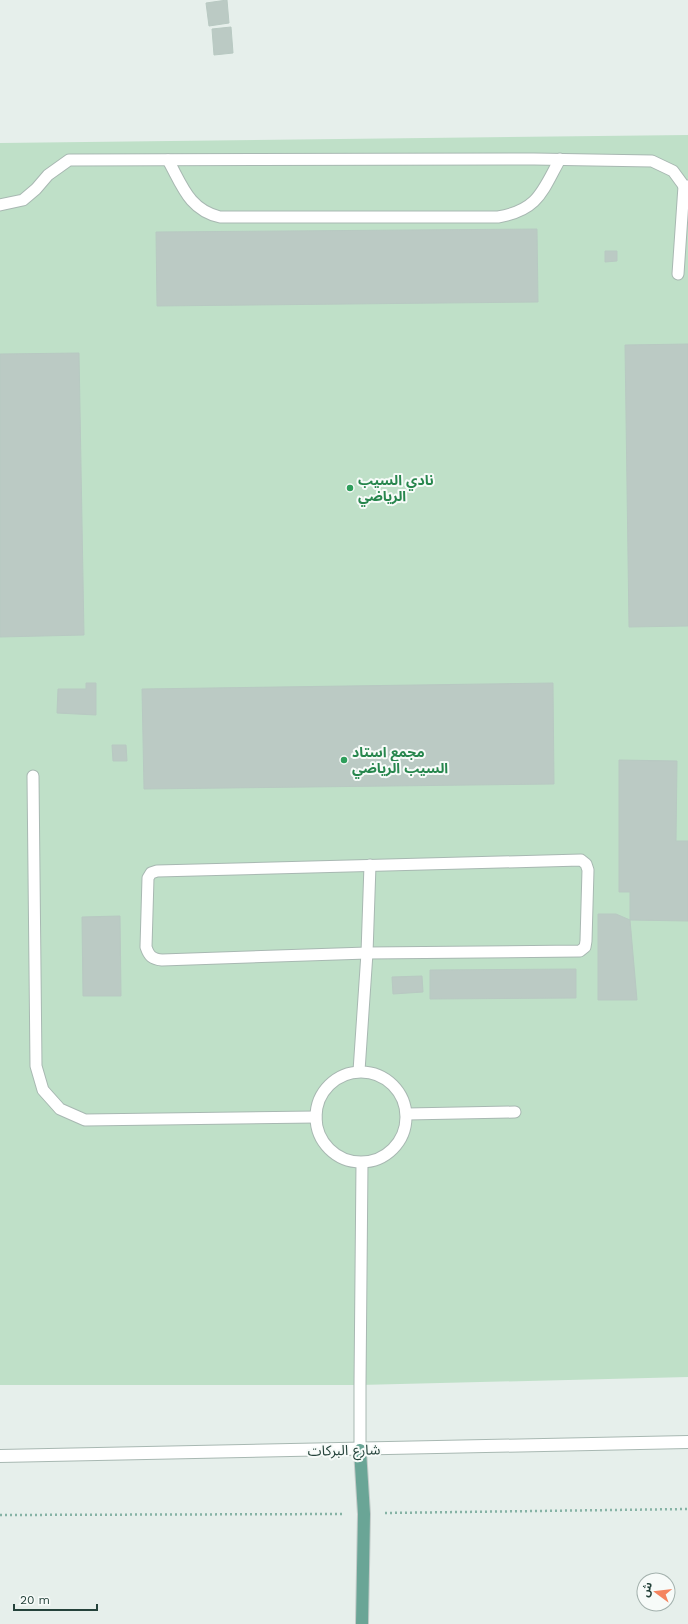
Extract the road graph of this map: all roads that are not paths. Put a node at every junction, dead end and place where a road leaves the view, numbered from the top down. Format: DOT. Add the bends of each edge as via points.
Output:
graph roads {
  1 [pos="560,159"];
  2 [pos="168,160"];
  3 [pos="686,186"];
  4 [pos="0,205"];
  5 [pos="678,274"];
  6 [pos="33,776"];
  7 [pos="370,865"];
  8 [pos="367,953"];
  9 [pos="359,1071"];
  10 [pos="515,1112"];
  11 [pos="407,1114"];
  12 [pos="316,1118"];
  13 [pos="362,1163"];
  14 [pos="688,1442"];
  15 [pos="360,1450"];
  16 [pos="0,1456"];
  17 [pos="362,1624"];
  1 -- 2 [label="lane"];
  1 -- 2 [label="lane" via="540,195 529,207 514,214 498,217 220,216 209,214 192,201"];
  1 -- 3 [label="lane" via="652,161 673,171"];
  2 -- 4 [label="lane" via="70,160 48,175 23,200"];
  3 -- 5 [label="lane"];
  6 -- 12 [label="lane" via="36,1066 43,1090 60,1109 85,1120"];
  7 -- 8 [label="lane"];
  7 -- 8 [label="lane" via="581,860 588,870 586,933 585,946 580,951"];
  7 -- 8 [label="lane" via="157,870 148,878 146,947 154,960"];
  8 -- 9 [label="lane"];
  9 -- 11 [label="lane" via="377,1073 392,1083 403,1097"];
  9 -- 12 [label="lane" via="342,1075 328,1085 319,1100"];
  10 -- 11 [label="lane"];
  11 -- 13 [label="lane" via="404,1132 395,1148 380,1159"];
  12 -- 13 [label="lane" via="319,1135 330,1150 344,1159"];
  13 -- 15 [label="lane"];
  14 -- 15 [label="street, شارع البركات"];
  15 -- 16 [label="street, شارع البركات"];
  15 -- 17 [label="main road" via="364,1514"];
}
